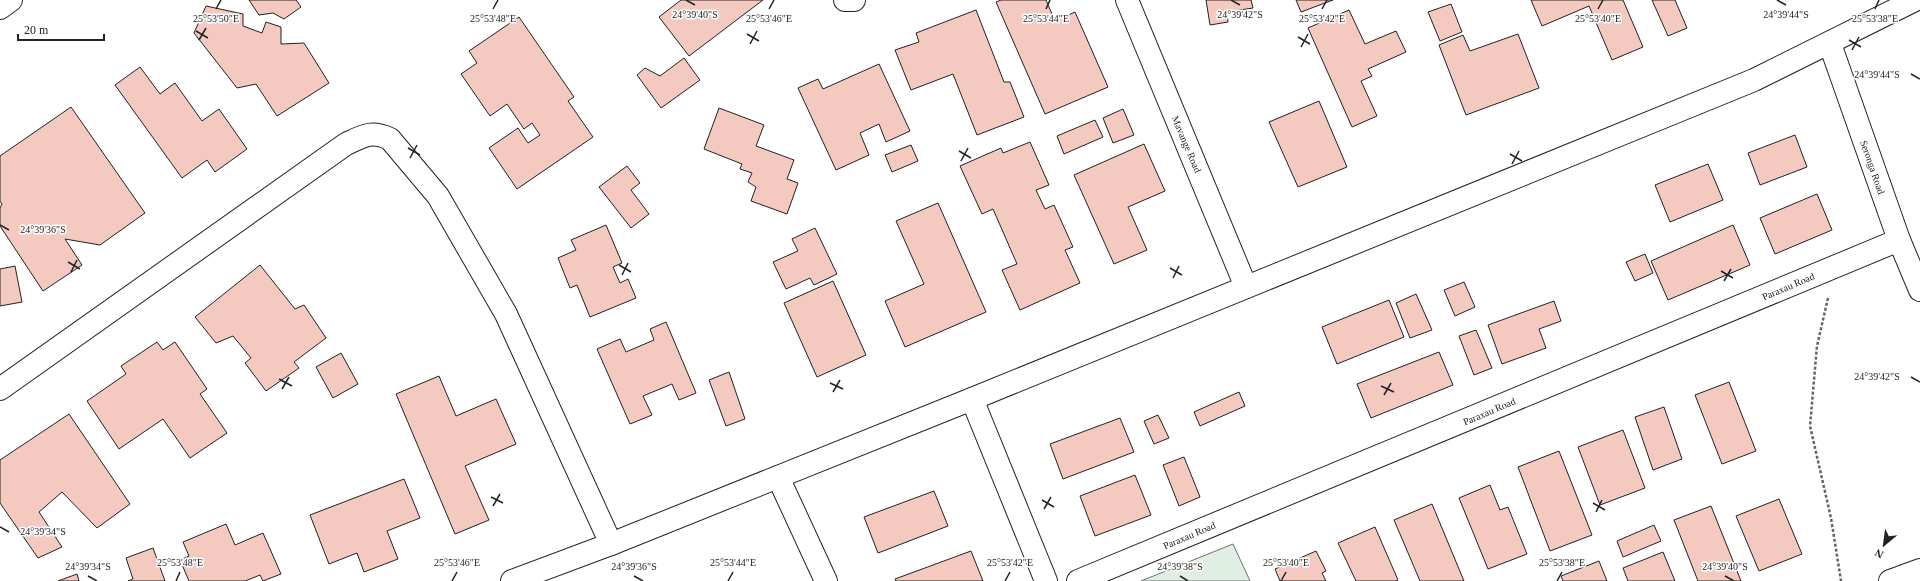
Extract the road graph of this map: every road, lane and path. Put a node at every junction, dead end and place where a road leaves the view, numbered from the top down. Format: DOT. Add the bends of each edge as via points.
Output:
graph roads {
  1 [pos="11,0"];
  2 [pos="845,0"];
  3 [pos="854,0"];
  4 [pos="1127,0"];
  5 [pos="1915,0"];
  6 [pos="0,8"];
  7 [pos="1830,44"];
  8 [pos="1899,240"];
  9 [pos="1841,265"];
  10 [pos="1246,288"];
  11 [pos="1920,290"];
  12 [pos="0,389"];
  13 [pos="972,399"];
  14 [pos="778,477"];
  15 [pos="611,544"];
  16 [pos="1920,570"];
  17 [pos="512,581"];
  18 [pos="826,581"];
  19 [pos="1046,581"];
  20 [pos="1078,581"];
  21 [pos="1841,581"];
  22 [pos="1890,581"];
  1 -- 6 [label="street"];
  2 -- 3 [label="street"];
  4 -- 10 [label="street, Mavange Road"];
  5 -- 7 [label="street"];
  7 -- 8 [label="street, Seronga Road"];
  7 -- 10 [label="street" via="1754,80"];
  8 -- 9 [label="street, Paraxau Road"];
  8 -- 11 [label="street, Seronga Road"];
  9 -- 20 [label="street, Paraxau Road"];
  9 -- 21 [label="path" via="1829,292 1816,346 1810,426 1831,518"];
  10 -- 13 [label="street"];
  12 -- 15 [label="street" via="346,144 372,134 382,136 390,139 438,196 502,308"];
  13 -- 14 [label="street"];
  13 -- 19 [label="street"];
  14 -- 15 [label="street"];
  14 -- 18 [label="street"];
  15 -- 17 [label="street"];
  16 -- 22 [label="street"];
}
